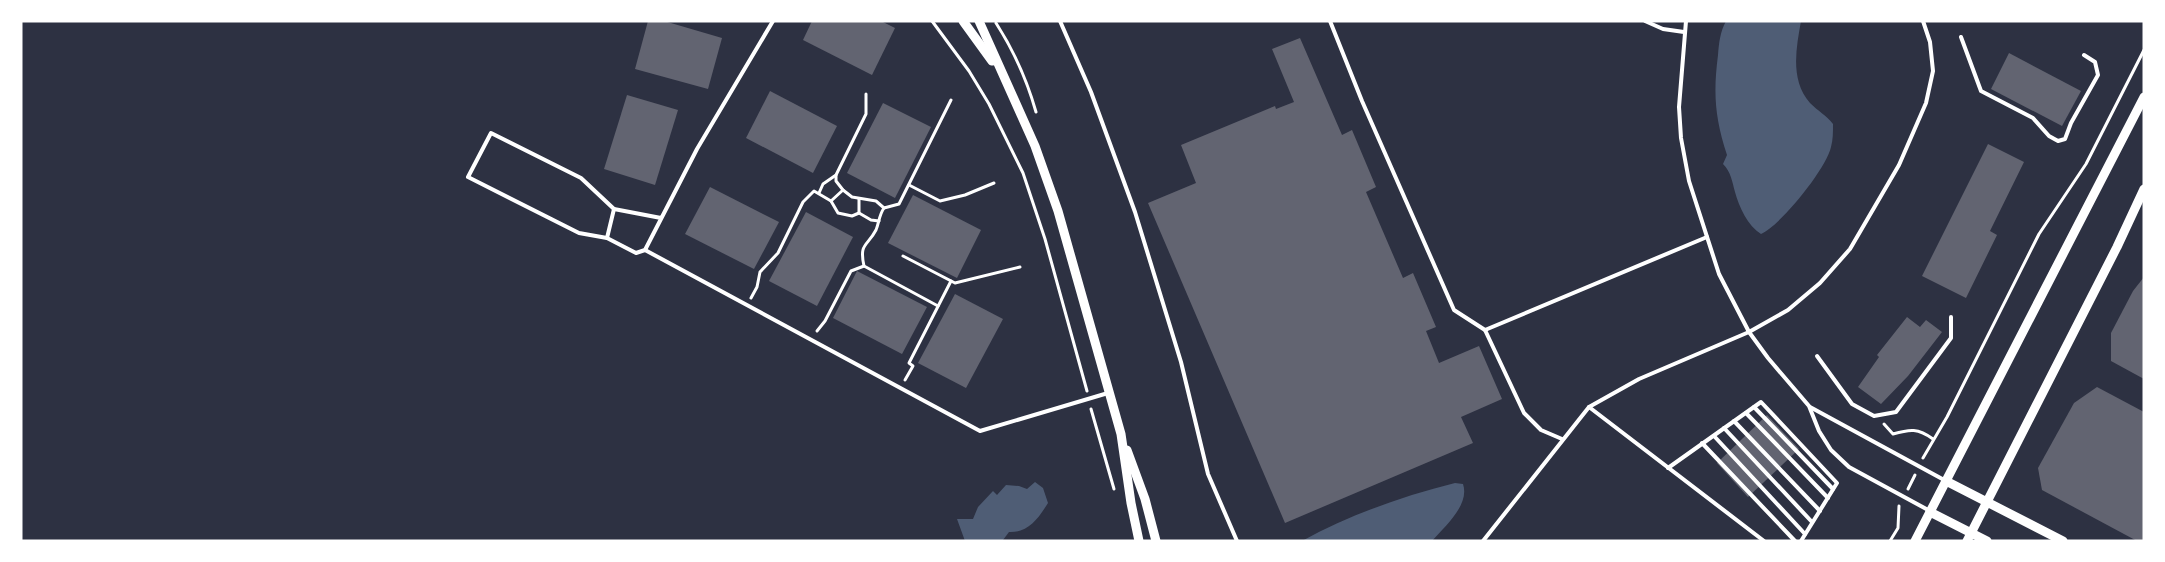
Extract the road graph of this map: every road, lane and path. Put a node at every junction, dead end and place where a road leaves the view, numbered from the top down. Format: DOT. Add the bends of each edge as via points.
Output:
graph roads {
  1 [pos="772,21"];
  2 [pos="932,21"];
  3 [pos="962,21"];
  4 [pos="979,21"];
  5 [pos="994,21"];
  6 [pos="1060,21"];
  7 [pos="1330,21"];
  8 [pos="1645,21"];
  9 [pos="1686,21"];
  10 [pos="1923,21"];
  11 [pos="1684,32"];
  12 [pos="1961,37"];
  13 [pos="2144,50"];
  14 [pos="2084,55"];
  15 [pos="1002,74"];
  16 [pos="1027,81"];
  17 [pos="866,94"];
  18 [pos="2144,98"];
  19 [pos="951,100"];
  20 [pos="836,175"];
  21 [pos="994,183"];
  22 [pos="909,185"];
  23 [pos="2144,188"];
  24 [pos="843,190"];
  25 [pos="819,193"];
  26 [pos="859,199"];
  27 [pos="830,201"];
  28 [pos="884,208"];
  29 [pos="614,209"];
  30 [pos="859,213"];
  31 [pos="661,218"];
  32 [pos="879,220"];
  33 [pos="1706,237"];
  34 [pos="607,238"];
  35 [pos="644,250"];
  36 [pos="903,256"];
  37 [pos="864,266"];
  38 [pos="1020,267"];
  39 [pos="951,281"];
  40 [pos="747,305"];
  41 [pos="938,306"];
  42 [pos="1951,317"];
  43 [pos="1485,330"];
  44 [pos="1749,332"];
  45 [pos="812,341"];
  46 [pos="1817,356"];
  47 [pos="1085,385"];
  48 [pos="901,388"];
  49 [pos="1111,392"];
  50 [pos="1589,406"];
  51 [pos="1809,406"];
  52 [pos="1754,407"];
  53 [pos="1092,412"];
  54 [pos="1746,413"];
  55 [pos="1878,416"];
  56 [pos="1734,421"];
  57 [pos="1724,428"];
  58 [pos="1121,434"];
  59 [pos="1714,436"];
  60 [pos="1562,439"];
  61 [pos="1702,443"];
  62 [pos="1668,468"];
  63 [pos="1946,481"];
  64 [pos="1833,489"];
  65 [pos="1115,492"];
  66 [pos="1828,498"];
  67 [pos="1987,502"];
  68 [pos="1898,508"];
  69 [pos="1820,511"];
  70 [pos="1930,512"];
  71 [pos="1812,522"];
  72 [pos="1805,534"];
  73 [pos="1969,537"];
  74 [pos="1139,541"];
  75 [pos="1156,541"];
  76 [pos="1238,541"];
  77 [pos="1483,541"];
  78 [pos="1764,541"];
  79 [pos="1795,541"];
  80 [pos="1800,541"];
  81 [pos="1890,541"];
  82 [pos="1915,541"];
  83 [pos="1987,541"];
  84 [pos="2063,541"];
  1 -- 31 [label="lane" via="697,149"];
  2 -- 47 [label="path" via="989,104 1023,173 1045,239"];
  3 -- 15 [label="street"];
  4 -- 15 [label="street"];
  5 -- 16 [label="path" via="1008,41"];
  6 -- 76 [label="lane" via="1091,92 1135,212 1181,362 1208,474"];
  7 -- 43 [label="lane" via="1454,310"];
  8 -- 11 [label="lane" via="1663,29"];
  9 -- 11 [label="lane"];
  10 -- 44 [label="lane" via="1930,42 1933,71 1926,103 1899,165 1850,248 1820,283 1788,310"];
  11 -- 33 [label="lane" via="1679,107 1681,138"];
  12 -- 14 [label="lane" via="1982,91 2033,118 2058,141 2065,139 2098,75 2096,62"];
  13 -- 55 [label="path" via="2086,164 2039,234 1933,439 1915,430 1893,434"];
  15 -- 49 [label="street" via="1050,185"];
  17 -- 20 [label="path" via="866,114"];
  18 -- 63 [label="street"];
  19 -- 22 [label="path"];
  20 -- 24 [label="path" via="836,181"];
  20 -- 25 [label="path" via="823,184"];
  21 -- 22 [label="path" via="940,201"];
  22 -- 28 [label="path" via="900,204"];
  23 -- 67 [label="street"];
  24 -- 26 [label="path"];
  24 -- 27 [label="path"];
  25 -- 27 [label="path"];
  25 -- 40 [label="path" via="814,191 803,202 778,253 760,272"];
  26 -- 28 [label="path" via="876,201"];
  26 -- 30 [label="path"];
  27 -- 30 [label="path" via="838,213 845,216"];
  28 -- 32 [label="path"];
  29 -- 31 [label="lane"];
  29 -- 34 [label="lane"];
  29 -- 34 [label="lane" via="580,178 491,133 468,177 579,233"];
  30 -- 32 [label="path" via="871,220"];
  31 -- 35 [label="lane"];
  32 -- 37 [label="path" via="864,246"];
  33 -- 43 [label="lane"];
  33 -- 44 [label="lane" via="1719,274"];
  34 -- 35 [label="lane" via="636,253"];
  35 -- 40 [label="lane"];
  36 -- 39 [label="path"];
  37 -- 41 [label="path"];
  37 -- 45 [label="path" via="851,271"];
  38 -- 39 [label="path" via="955,283"];
  39 -- 41 [label="path"];
  40 -- 45 [label="lane"];
  41 -- 48 [label="path" via="909,363 913,366"];
  42 -- 55 [label="lane" via="1951,338 1896,412"];
  43 -- 60 [label="lane" via="1524,413 1541,430"];
  44 -- 50 [label="lane" via="1638,379"];
  44 -- 51 [label="lane"];
  45 -- 48 [label="lane"];
  46 -- 55 [label="lane" via="1852,404"];
  48 -- 49 [label="lane" via="980,431"];
  49 -- 58 [label="street"];
  50 -- 60 [label="lane"];
  50 -- 62 [label="lane"];
  51 -- 63 [label="lane"];
  51 -- 70 [label="lane" via="1831,450 1849,467"];
  52 -- 54 [label="lane"];
  52 -- 64 [label="lane"];
  52 -- 64 [label="lane" via="1761,402 1837,483"];
  53 -- 65 [label="path"];
  54 -- 56 [label="lane"];
  54 -- 66 [label="lane"];
  56 -- 57 [label="lane"];
  56 -- 69 [label="lane"];
  57 -- 59 [label="lane"];
  57 -- 71 [label="lane"];
  58 -- 74 [label="street"];
  58 -- 75 [label="street" via="1145,499"];
  59 -- 61 [label="lane"];
  59 -- 72 [label="lane"];
  60 -- 77 [label="lane"];
  61 -- 62 [label="lane"];
  61 -- 79 [label="lane"];
  62 -- 78 [label="lane"];
  63 -- 67 [label="street"];
  63 -- 70 [label="street"];
  64 -- 66 [label="lane"];
  66 -- 69 [label="lane"];
  67 -- 73 [label="street"];
  67 -- 84 [label="street"];
  68 -- 81 [label="path" via="1898,528"];
  69 -- 71 [label="lane"];
  70 -- 73 [label="street"];
  70 -- 82 [label="street"];
  71 -- 72 [label="lane"];
  72 -- 80 [label="lane"];
  73 -- 83 [label="street"];
}
